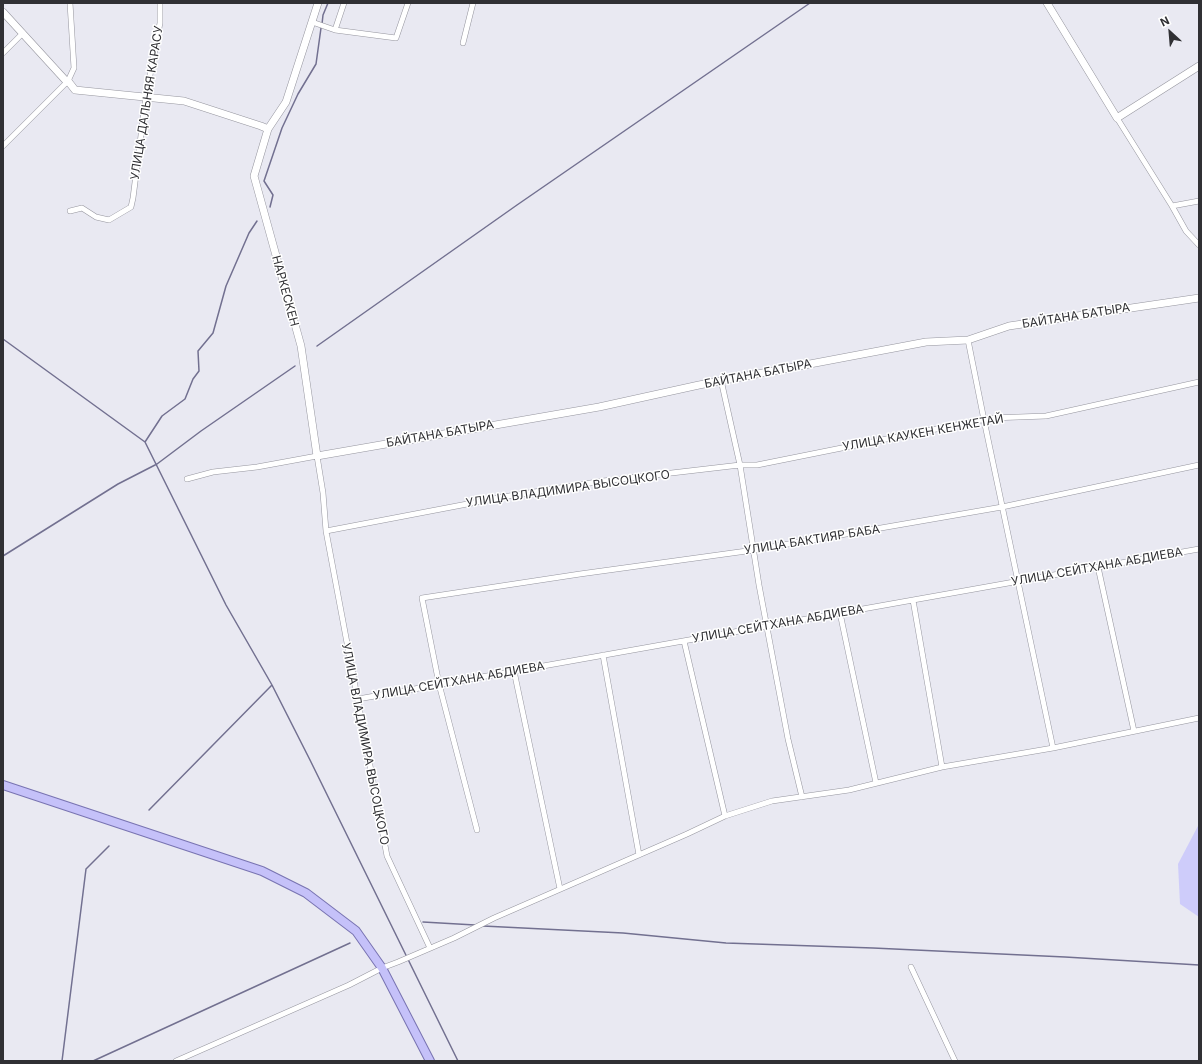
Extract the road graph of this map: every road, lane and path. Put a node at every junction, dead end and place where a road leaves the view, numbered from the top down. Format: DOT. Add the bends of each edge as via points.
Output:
graph roads {
  1 [pos="70,3"];
  2 [pos="160,3"];
  3 [pos="318,3"];
  4 [pos="344,3"];
  5 [pos="408,3"];
  6 [pos="473,3"];
  7 [pos="1047,3"];
  8 [pos="3,12"];
  9 [pos="312,22"];
  10 [pos="333,29"];
  11 [pos="23,33"];
  12 [pos="463,43"];
  13 [pos="3,53"];
  14 [pos="1199,66"];
  15 [pos="67,82"];
  16 [pos="146,96"];
  17 [pos="1117,118"];
  18 [pos="268,129"];
  19 [pos="3,146"];
  20 [pos="1199,200"];
  21 [pos="1172,206"];
  22 [pos="70,211"];
  23 [pos="1199,245"];
  24 [pos="1199,298"];
  25 [pos="968,340"];
  26 [pos="721,380"];
  27 [pos="1199,382"];
  28 [pos="984,420"];
  29 [pos="317,456"];
  30 [pos="740,465"];
  31 [pos="1199,465"];
  32 [pos="187,479"];
  33 [pos="1002,507"];
  34 [pos="326,531"];
  35 [pos="1199,549"];
  36 [pos="754,550"];
  37 [pos="1098,567"];
  38 [pos="1018,581"];
  39 [pos="912,600"];
  40 [pos="840,613"];
  41 [pos="766,626"];
  42 [pos="684,641"];
  43 [pos="603,655"];
  44 [pos="514,671"];
  45 [pos="439,684"];
  46 [pos="358,699"];
  47 [pos="1199,718"];
  48 [pos="1134,731"];
  49 [pos="1053,748"];
  50 [pos="942,767"];
  51 [pos="876,783"];
  52 [pos="3,785"];
  53 [pos="802,796"];
  54 [pos="726,816"];
  55 [pos="477,830"];
  56 [pos="639,855"];
  57 [pos="560,890"];
  58 [pos="430,948"];
  59 [pos="911,967"];
  60 [pos="382,968"];
  61 [pos="176,1061"];
  62 [pos="430,1061"];
  63 [pos="955,1061"];
  1 -- 15 [label="street" via="74,68"];
  2 -- 16 [label="street, УЛИЦА ДАЛЬНЯЯ КАРАСУ" via="160,23"];
  3 -- 9 [label="street, НАРКЕСКЕН"];
  4 -- 10 [label="street"];
  5 -- 10 [label="street" via="396,38"];
  6 -- 12 [label="street"];
  7 -- 17 [label="street"];
  8 -- 11 [label="street"];
  9 -- 10 [label="street"];
  9 -- 18 [label="street, НАРКЕСКЕН" via="286,102"];
  11 -- 13 [label="street"];
  11 -- 15 [label="street"];
  14 -- 17 [label="street"];
  15 -- 16 [label="street" via="75,90"];
  15 -- 19 [label="street"];
  16 -- 18 [label="street" via="184,101"];
  16 -- 22 [label="street, УЛИЦА ДАЛЬНЯЯ КАРАСУ" via="130,207 109,220 96,217 82,208"];
  17 -- 21 [label="street"];
  18 -- 29 [label="street, НАРКЕСКЕН" via="254,176 301,346"];
  20 -- 21 [label="street"];
  21 -- 23 [label="street" via="1186,231"];
  24 -- 25 [label="street, БАЙТАНА БАТЫРА" via="1008,326"];
  25 -- 26 [label="street, БАЙТАНА БАТЫРА" via="926,342"];
  25 -- 28 [label="street"];
  26 -- 29 [label="street, БАЙТАНА БАТЫРА" via="592,408"];
  26 -- 30 [label="street"];
  27 -- 28 [label="street, УЛИЦА КАУКЕН КЕНЖЕТАЙ" via="1046,416"];
  28 -- 30 [label="street, УЛИЦА КАУКЕН КЕНЖЕТАЙ" via="757,465"];
  28 -- 33 [label="street"];
  29 -- 32 [label="street" via="213,472"];
  29 -- 34 [label="street, УЛИЦА ВЛАДИМИРА ВЫСОЦКОГО"];
  30 -- 34 [label="street, УЛИЦА ВЛАДИМИРА ВЫСОЦКОГО" via="603,481"];
  30 -- 36 [label="street"];
  31 -- 33 [label="street, УЛИЦА БАКТИЯР БАБА"];
  33 -- 36 [label="street, УЛИЦА БАКТИЯР БАБА"];
  33 -- 38 [label="street"];
  34 -- 46 [label="street, УЛИЦА ВЛАДИМИРА ВЫСОЦКОГО"];
  35 -- 37 [label="street, УЛИЦА СЕЙТХАНА АБДИЕВА"];
  36 -- 41 [label="street"];
  36 -- 45 [label="street, УЛИЦА БАКТИЯР БАБА" via="422,598"];
  37 -- 38 [label="street, УЛИЦА СЕЙТХАНА АБДИЕВА"];
  37 -- 48 [label="street"];
  38 -- 39 [label="street, УЛИЦА СЕЙТХАНА АБДИЕВА"];
  38 -- 49 [label="street"];
  39 -- 40 [label="street, УЛИЦА СЕЙТХАНА АБДИЕВА"];
  39 -- 50 [label="street"];
  40 -- 41 [label="street, УЛИЦА СЕЙТХАНА АБДИЕВА"];
  40 -- 51 [label="street"];
  41 -- 42 [label="street, УЛИЦА СЕЙТХАНА АБДИЕВА"];
  41 -- 53 [label="street"];
  42 -- 43 [label="street, УЛИЦА СЕЙТХАНА АБДИЕВА"];
  42 -- 54 [label="street"];
  43 -- 44 [label="street, УЛИЦА СЕЙТХАНА АБДИЕВА"];
  43 -- 56 [label="street"];
  44 -- 45 [label="street, УЛИЦА СЕЙТХАНА АБДИЕВА"];
  44 -- 57 [label="street"];
  45 -- 46 [label="street, УЛИЦА СЕЙТХАНА АБДИЕВА"];
  45 -- 55 [label="street"];
  46 -- 58 [label="street, УЛИЦА ВЛАДИМИРА ВЫСОЦКОГО" via="387,856"];
  47 -- 48 [label="street"];
  48 -- 49 [label="street"];
  49 -- 50 [label="street"];
  50 -- 51 [label="street"];
  51 -- 53 [label="street" via="849,790"];
  52 -- 60 [label="main road" via="262,871 306,893 356,931"];
  53 -- 54 [label="street" via="772,801"];
  54 -- 56 [label="street"];
  56 -- 57 [label="street"];
  57 -- 58 [label="street"];
  58 -- 60 [label="street"];
  59 -- 63 [label="street"];
  60 -- 61 [label="street"];
  60 -- 62 [label="main road"];
}
